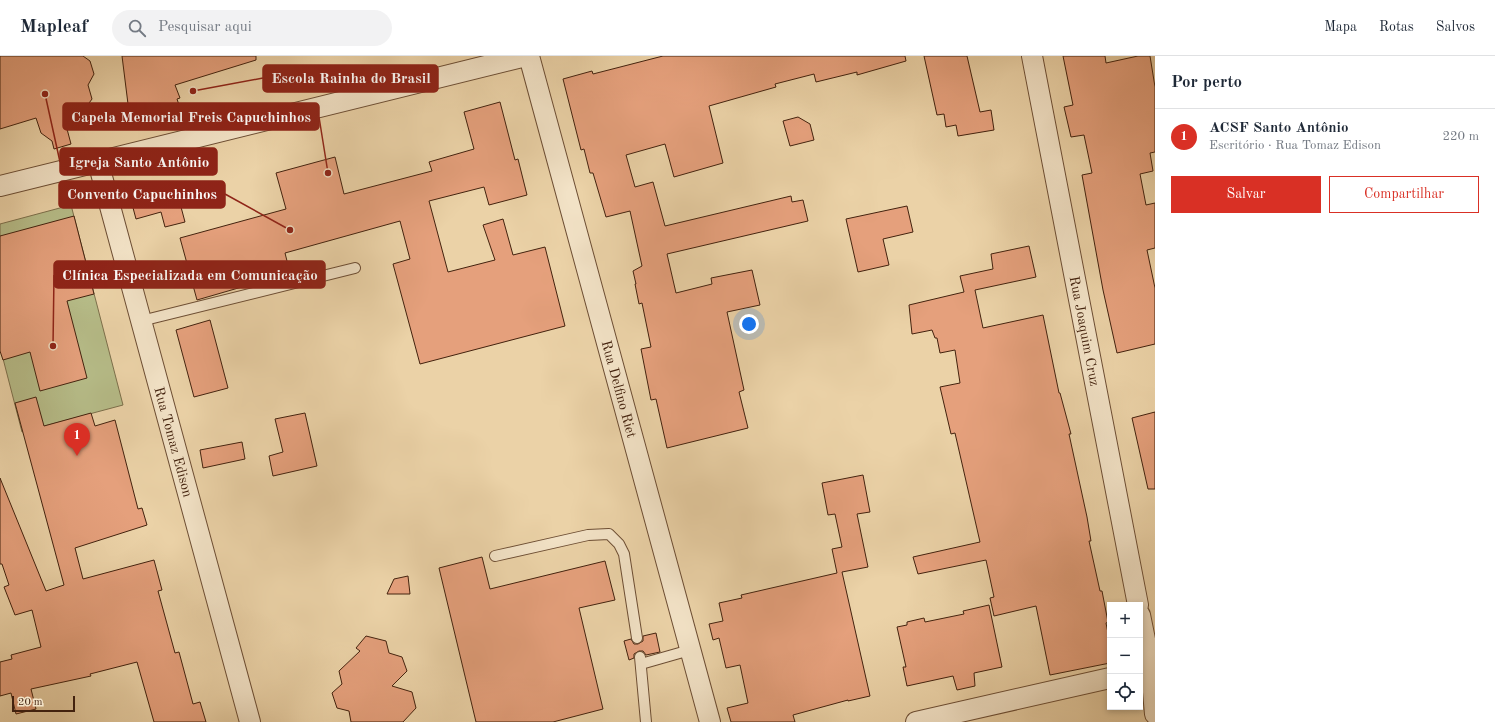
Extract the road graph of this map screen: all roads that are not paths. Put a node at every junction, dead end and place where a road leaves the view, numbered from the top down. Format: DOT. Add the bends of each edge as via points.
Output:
graph roads {
  1 [pos="528,56"];
  2 [pos="1032,56"];
  3 [pos="98,162"];
  4 [pos="0,186"];
  5 [pos="355,268"];
  6 [pos="141,321"];
  7 [pos="495,556"];
  8 [pos="1137,602"];
  9 [pos="1143,636"];
  10 [pos="637,638"];
  11 [pos="690,650"];
  12 [pos="1148,670"];
  13 [pos="1107,679"];
  14 [pos="1155,714"];
  15 [pos="250,722"];
  16 [pos="646,722"];
  17 [pos="710,722"];
  18 [pos="916,722"];
  1 -- 3 [label="street"];
  1 -- 11 [label="street, Rua Delfino Riet"];
  2 -- 8 [label="street, Rua Joaquim Cruz"];
  3 -- 4 [label="street"];
  3 -- 6 [label="street, Rua Tomaz Edison"];
  5 -- 6 [label="lane"];
  6 -- 15 [label="street, Rua Tomaz Edison"];
  7 -- 10 [label="lane" via="588,535 608,534 624,554"];
  9 -- 12 [label="street"];
  11 -- 16 [label="lane" via="640,661"];
  11 -- 17 [label="street, Rua Delfino Riet"];
  12 -- 14 [label="street"];
  13 -- 18 [label="street"];
}
